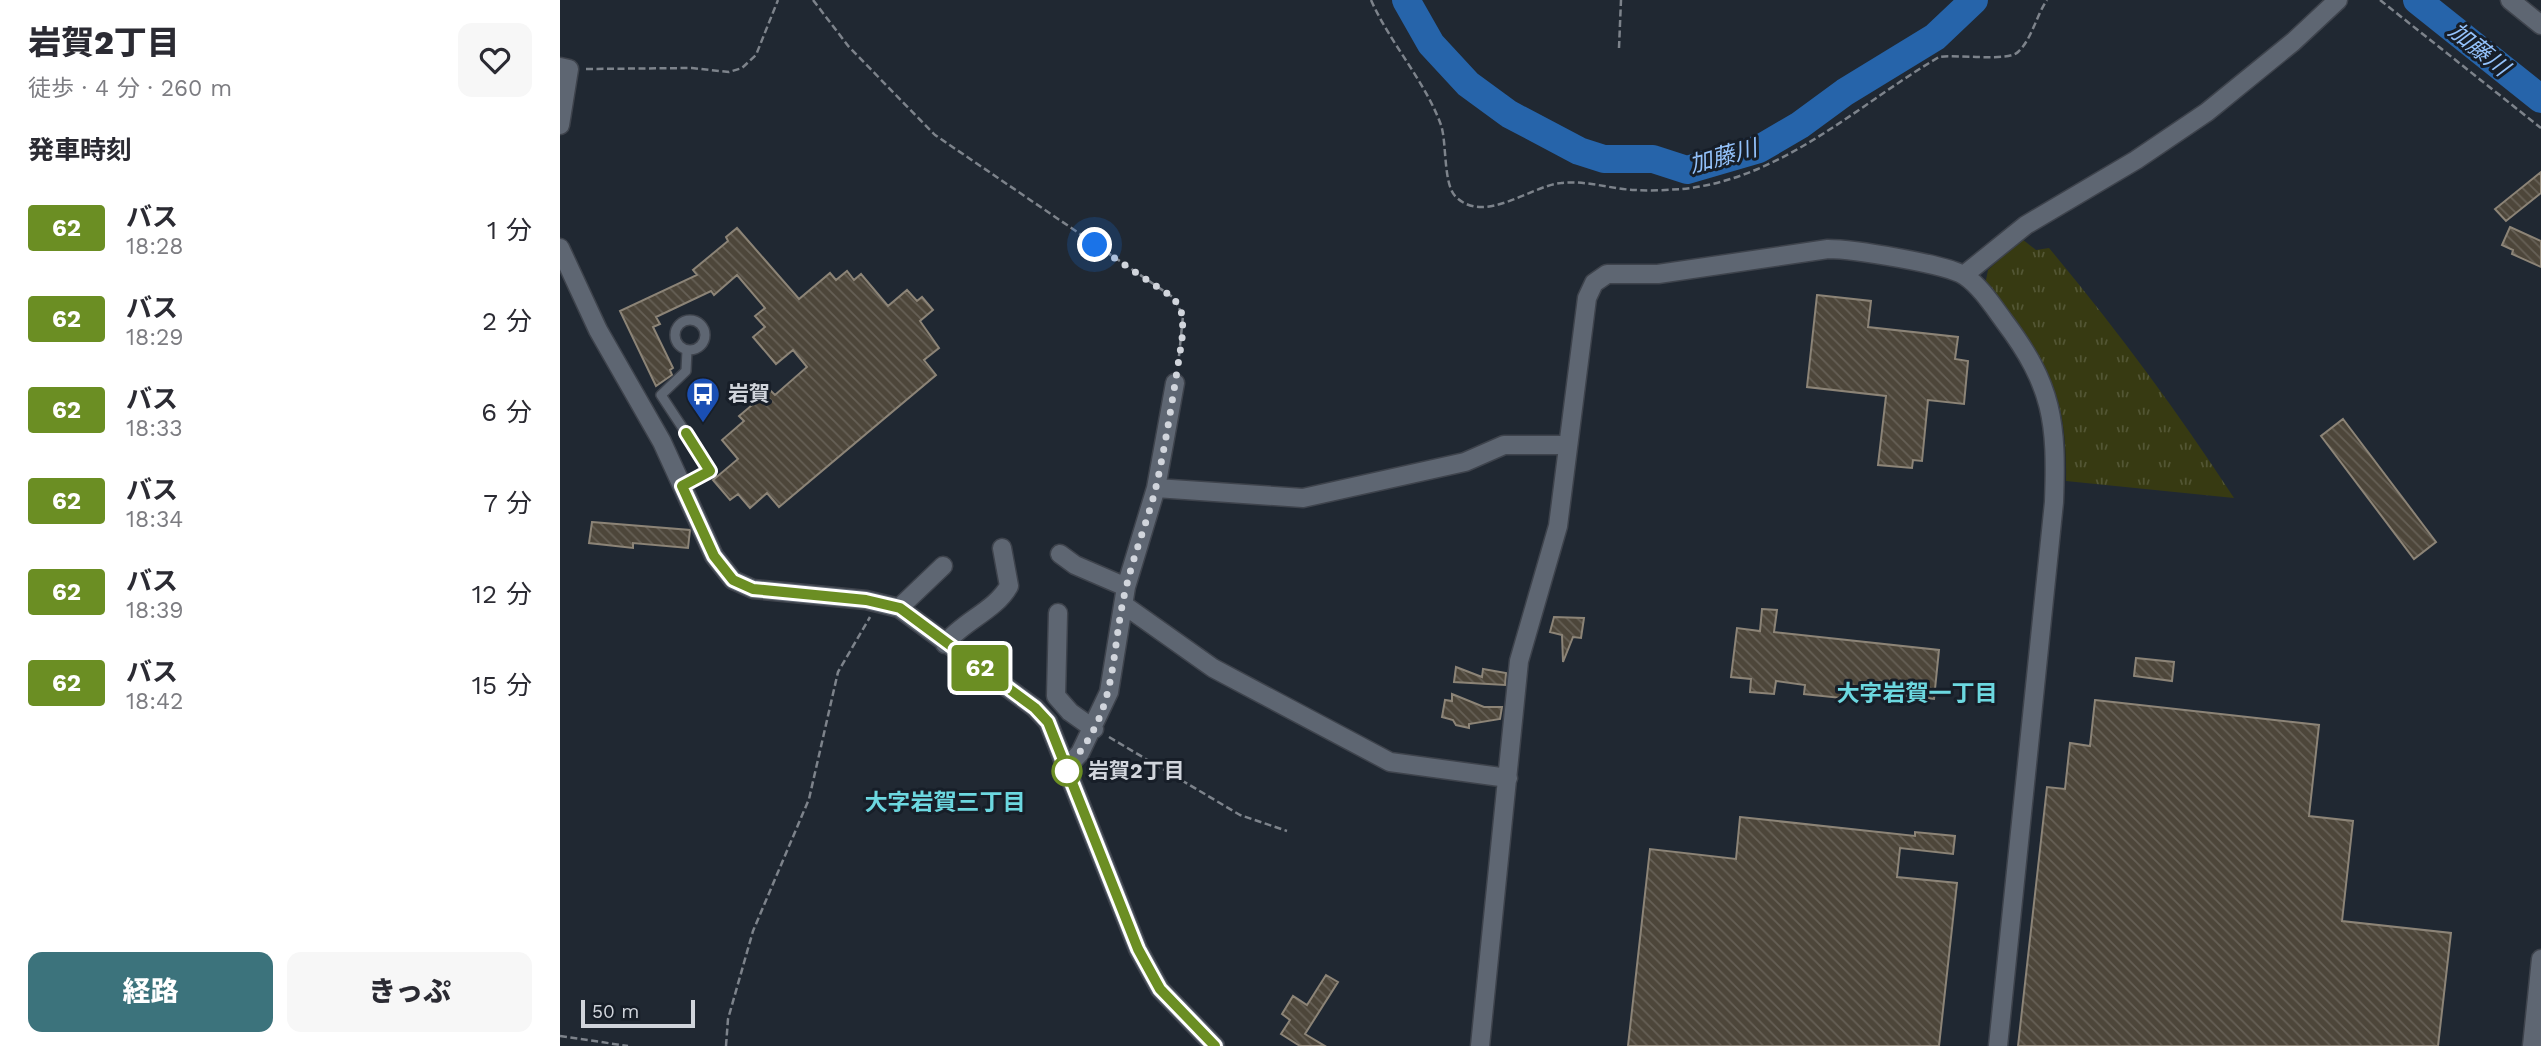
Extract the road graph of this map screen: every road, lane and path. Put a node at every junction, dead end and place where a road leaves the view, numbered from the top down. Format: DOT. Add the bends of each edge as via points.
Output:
graph roads {
  1 [pos="778,0"];
  2 [pos="813,0"];
  3 [pos="1371,0"];
  4 [pos="1621,0"];
  5 [pos="2046,0"];
  6 [pos="2338,0"];
  7 [pos="2380,0"];
  8 [pos="2510,0"];
  9 [pos="2541,25"];
  10 [pos="1619,48"];
  11 [pos="564,68"];
  12 [pos="560,125"];
  13 [pos="2541,128"];
  14 [pos="560,248"];
  15 [pos="1964,275"];
  16 [pos="687,350"];
  17 [pos="1175,383"];
  18 [pos="1569,445"];
  19 [pos="682,486"];
  20 [pos="1156,488"];
  21 [pos="1002,548"];
  22 [pos="1060,554"];
  23 [pos="943,566"];
  24 [pos="1125,596"];
  25 [pos="879,602"];
  26 [pos="900,608"];
  27 [pos="1058,613"];
  28 [pos="944,644"];
  29 [pos="1094,729"];
  30 [pos="1066,768"];
  31 [pos="1508,778"];
  32 [pos="1287,831"];
  33 [pos="2541,959"];
  34 [pos="560,1036"];
  35 [pos="628,1046"];
  36 [pos="726,1046"];
  37 [pos="1215,1046"];
  38 [pos="1480,1046"];
  39 [pos="1998,1046"];
  40 [pos="2532,1046"];
  1 -- 11 [label="path" via="756,55 743,68 729,72"];
  2 -- 17 [label="path" via="849,47 935,135 1174,298 1183,316"];
  3 -- 5 [label="path" via="1441,125 1454,196 1484,206 1560,183 1636,191 1681,189 1746,174 1792,155 1938,57 2008,59 2018,53"];
  4 -- 10 [label="path"];
  6 -- 15 [label="street" via="2207,111 2136,160 2026,225"];
  7 -- 13 [label="path"];
  8 -- 9 [label="street"];
  11 -- 12 [label="street"];
  14 -- 19 [label="street" via="598,330"];
  15 -- 18 [label="street" via="1850,249 1658,274 1607,274 1594,283 1587,298"];
  15 -- 39 [label="street" via="1993,306 2037,369 2056,453"];
  16 -- 19 [label="lane" via="686,371 662,395 710,471"];
  17 -- 20 [label="street"];
  18 -- 20 [label="street" via="1504,445 1465,462 1303,498"];
  18 -- 31 [label="street" via="1558,526 1519,661"];
  19 -- 25 [label="street" via="714,556 733,580 753,589"];
  20 -- 24 [label="street"];
  21 -- 28 [label="street" via="1009,586 1003,597 956,629"];
  22 -- 24 [label="street"];
  23 -- 26 [label="street"];
  24 -- 29 [label="street" via="1109,692"];
  24 -- 31 [label="street" via="1213,668 1390,762"];
  25 -- 26 [label="street"];
  25 -- 36 [label="path" via="838,671 808,799 753,932 728,1019"];
  26 -- 28 [label="street"];
  27 -- 29 [label="street" via="1056,696"];
  28 -- 30 [label="street" via="1035,708 1048,722"];
  29 -- 30 [label="street"];
  29 -- 32 [label="path" via="1240,815"];
  30 -- 37 [label="street" via="1138,949 1160,989"];
  31 -- 38 [label="street"];
  33 -- 40 [label="street"];
  34 -- 35 [label="path"];
}
